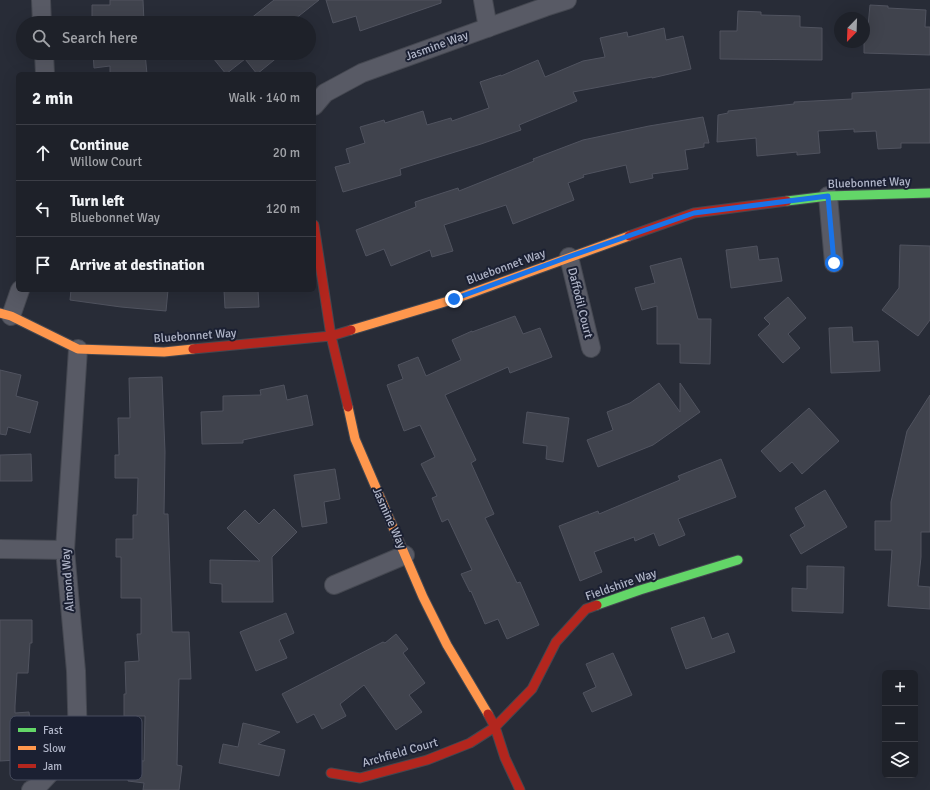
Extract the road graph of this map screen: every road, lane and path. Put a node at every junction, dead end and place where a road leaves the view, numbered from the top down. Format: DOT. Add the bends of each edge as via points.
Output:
graph roads {
  1 [pos="41,0"];
  2 [pos="483,0"];
  3 [pos="567,0"];
  4 [pos="42,16"];
  5 [pos="488,28"];
  6 [pos="44,60"];
  7 [pos="45,72"];
  8 [pos="316,104"];
  9 [pos="930,193"];
  10 [pos="828,196"];
  11 [pos="316,238"];
  12 [pos="568,257"];
  13 [pos="834,263"];
  14 [pos="19,292"];
  15 [pos="6,314"];
  16 [pos="331,336"];
  17 [pos="591,348"];
  18 [pos="78,349"];
  19 [pos="0,549"];
  20 [pos="65,550"];
  21 [pos="406,555"];
  22 [pos="738,560"];
  23 [pos="334,585"];
  24 [pos="77,716"];
  25 [pos="495,727"];
  26 [pos="331,773"];
  27 [pos="43,780"];
  28 [pos="31,790"];
  29 [pos="520,790"];
  1 -- 4 [label="street"];
  2 -- 5 [label="street"];
  3 -- 5 [label="street, Jasmine Way"];
  5 -- 8 [label="street, Jasmine Way" via="362,73 325,93"];
  6 -- 7 [label="street"];
  9 -- 10 [label="street, Bluebonnet Way"];
  10 -- 12 [label="street, Bluebonnet Way" via="694,213"];
  10 -- 13 [label="street"];
  11 -- 16 [label="street, Jasmine Way"];
  12 -- 16 [label="street, Bluebonnet Way" via="454,299"];
  12 -- 17 [label="street, Daffodil Court"];
  14 -- 15 [label="street"];
  15 -- 18 [label="street, Bluebonnet Way"];
  16 -- 18 [label="street, Bluebonnet Way" via="164,352"];
  16 -- 21 [label="street, Jasmine Way" via="355,439"];
  18 -- 20 [label="street, Almond Way"];
  19 -- 20 [label="street"];
  20 -- 24 [label="street, Almond Way" via="76,670"];
  21 -- 23 [label="street"];
  21 -- 25 [label="street, Jasmine Way" via="447,645"];
  22 -- 25 [label="street, Fieldshire Way" via="586,609 556,642 532,689"];
  25 -- 26 [label="street, Archfield Court" via="470,743 427,760 360,778"];
  25 -- 29 [label="street, Jasmine Way"];
  27 -- 28 [label="street, Almond Way"];
}
